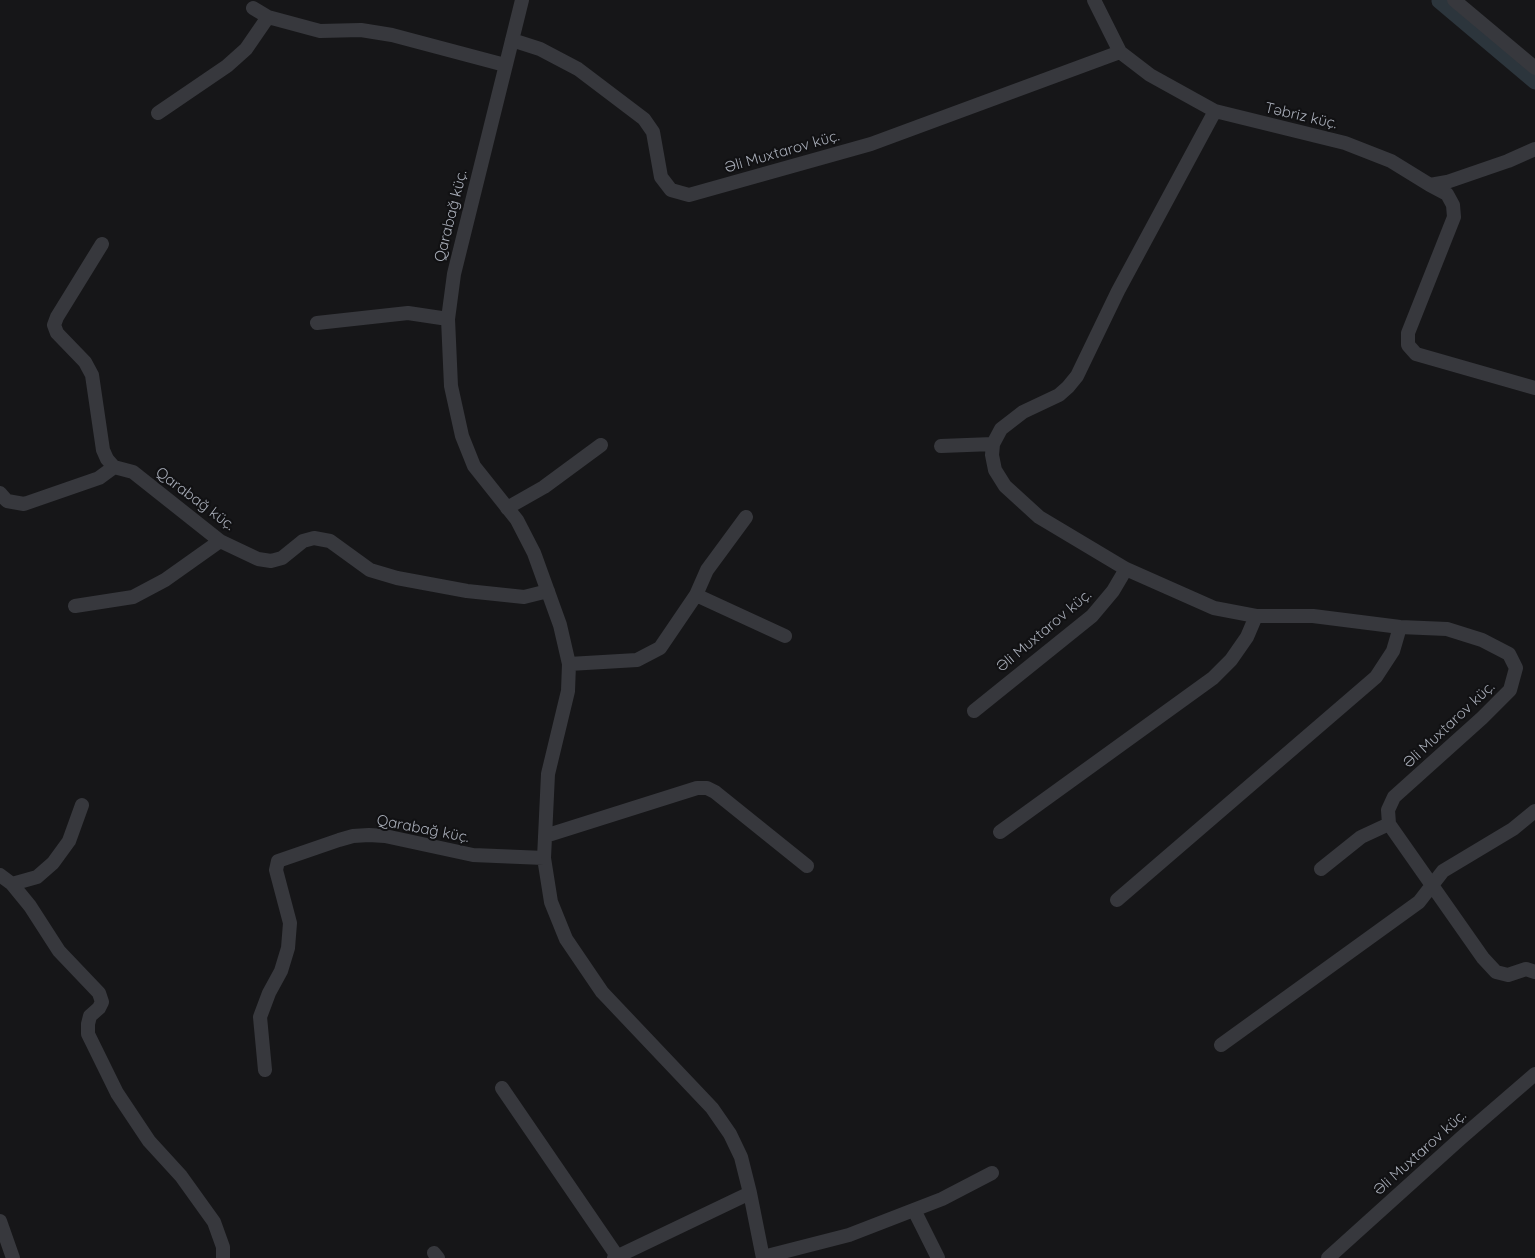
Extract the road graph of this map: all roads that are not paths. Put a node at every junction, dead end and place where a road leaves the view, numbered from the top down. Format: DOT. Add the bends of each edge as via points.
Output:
graph roads {
  1 [pos="522,0"];
  2 [pos="1094,0"];
  3 [pos="1454,0"];
  4 [pos="253,8"];
  5 [pos="268,17"];
  6 [pos="512,40"];
  7 [pos="1120,52"];
  8 [pos="505,65"];
  9 [pos="1535,68"];
  10 [pos="1215,111"];
  11 [pos="158,113"];
  12 [pos="1535,149"];
  13 [pos="1430,185"];
  14 [pos="102,244"];
  15 [pos="448,319"];
  16 [pos="318,323"];
  17 [pos="1535,388"];
  18 [pos="602,444"];
  19 [pos="993,444"];
  20 [pos="941,446"];
  21 [pos="114,467"];
  22 [pos="0,493"];
  23 [pos="507,508"];
  24 [pos="746,517"];
  25 [pos="220,541"];
  26 [pos="1126,569"];
  27 [pos="548,592"];
  28 [pos="696,595"];
  29 [pos="75,606"];
  30 [pos="1256,616"];
  31 [pos="1400,626"];
  32 [pos="785,636"];
  33 [pos="569,664"];
  34 [pos="974,711"];
  35 [pos="82,805"];
  36 [pos="1535,811"];
  37 [pos="1389,824"];
  38 [pos="1000,832"];
  39 [pos="545,836"];
  40 [pos="544,858"];
  41 [pos="807,866"];
  42 [pos="1321,869"];
  43 [pos="0,875"];
  44 [pos="12,884"];
  45 [pos="1432,884"];
  46 [pos="1117,900"];
  47 [pos="1532,967"];
  48 [pos="1221,1045"];
  49 [pos="265,1070"];
  50 [pos="1535,1074"];
  51 [pos="502,1088"];
  52 [pos="992,1173"];
  53 [pos="750,1193"];
  54 [pos="914,1210"];
  55 [pos="0,1221"];
  56 [pos="616,1257"];
  57 [pos="13,1258"];
  58 [pos="223,1258"];
  59 [pos="763,1258"];
  60 [pos="938,1258"];
  61 [pos="1328,1258"];
  1 -- 6 [label="street, Qarabağ küç."];
  2 -- 7 [label="street, Təbriz küç."];
  3 -- 9 [label="street"];
  4 -- 5 [label="street"];
  5 -- 8 [label="street" via="320,32 361,30 392,35"];
  5 -- 11 [label="street" via="246,49 227,66"];
  6 -- 7 [label="street, Əli Muxtarov küç." via="540,49 578,69 644,118 653,132 661,177 671,190 689,195 871,144"];
  6 -- 8 [label="street, Qarabağ küç."];
  7 -- 10 [label="street, Təbriz küç." via="1150,75"];
  8 -- 15 [label="street, Qarabağ küç." via="454,274"];
  10 -- 13 [label="street, Təbriz küç." via="1345,143 1391,161"];
  10 -- 19 [label="street" via="1118,291 1077,376 1059,394 1023,412 1001,429"];
  12 -- 13 [label="street" via="1447,182"];
  13 -- 17 [label="street, Təbriz küç." via="1447,194 1453,205 1454,217 1408,333 1408,344 1416,354"];
  14 -- 21 [label="street" via="54,325 92,375 103,450"];
  15 -- 16 [label="street" via="408,313"];
  15 -- 23 [label="street, Qarabağ küç." via="451,386 462,436 474,466"];
  18 -- 23 [label="street" via="544,487"];
  19 -- 20 [label="street"];
  19 -- 26 [label="street, Əli Muxtarov küç." via="995,470 1005,486 1039,517"];
  21 -- 22 [label="street" via="99,478 24,504 7,501"];
  21 -- 25 [label="street, Qarabağ küç." via="133,472"];
  23 -- 27 [label="street, Qarabağ küç." via="534,553"];
  24 -- 28 [label="street" via="707,570"];
  25 -- 27 [label="street, Qarabağ küç." via="258,559 270,561 282,558 303,541 314,538 330,541 370,570 397,578 524,597"];
  25 -- 29 [label="street" via="165,580 133,597"];
  26 -- 30 [label="street, Əli Muxtarov küç." via="1214,608"];
  26 -- 34 [label="street, Əli Muxtarov küç." via="1092,616"];
  27 -- 33 [label="street, Qarabağ küç."];
  28 -- 32 [label="street"];
  28 -- 33 [label="street" via="660,648 637,660"];
  30 -- 31 [label="street, Əli Muxtarov küç." via="1313,616"];
  30 -- 38 [label="street" via="1247,637 1213,678"];
  31 -- 37 [label="street, Əli Muxtarov küç." via="1447,629 1482,640 1509,654 1516,668 1510,690 1394,798 1388,810"];
  31 -- 46 [label="street" via="1393,651 1376,677"];
  33 -- 39 [label="street, Qarabağ küç." via="568,691 548,774"];
  35 -- 44 [label="street" via="69,841 53,863 37,877"];
  36 -- 45 [label="street" via="1513,829 1443,871"];
  37 -- 42 [label="street" via="1361,837"];
  37 -- 45 [label="street"];
  39 -- 40 [label="street, Qarabağ küç."];
  39 -- 41 [label="street" via="697,788 708,788"];
  40 -- 49 [label="street, Qarabağ küç." via="473,855 369,835 353,836 278,861 276,870 290,922 288,948 281,971 260,1017"];
  40 -- 53 [label="street, Qarabağ küç." via="551,902 566,939 602,992 712,1108 741,1157"];
  43 -- 44 [label="street"];
  44 -- 58 [label="street" via="59,951 99,993 102,1002 90,1016 88,1034 117,1093 149,1141 181,1176 214,1222 223,1247"];
  45 -- 47 [label="street" via="1496,972 1508,975"];
  45 -- 48 [label="street" via="1419,902"];
  50 -- 61 [label="street, Əli Muxtarov küç."];
  51 -- 56 [label="street"];
  52 -- 54 [label="street"];
  53 -- 56 [label="street"];
  53 -- 59 [label="street, Qarabağ küç."];
  54 -- 59 [label="street" via="849,1235"];
  54 -- 60 [label="street"];
  55 -- 57 [label="street"];
}
